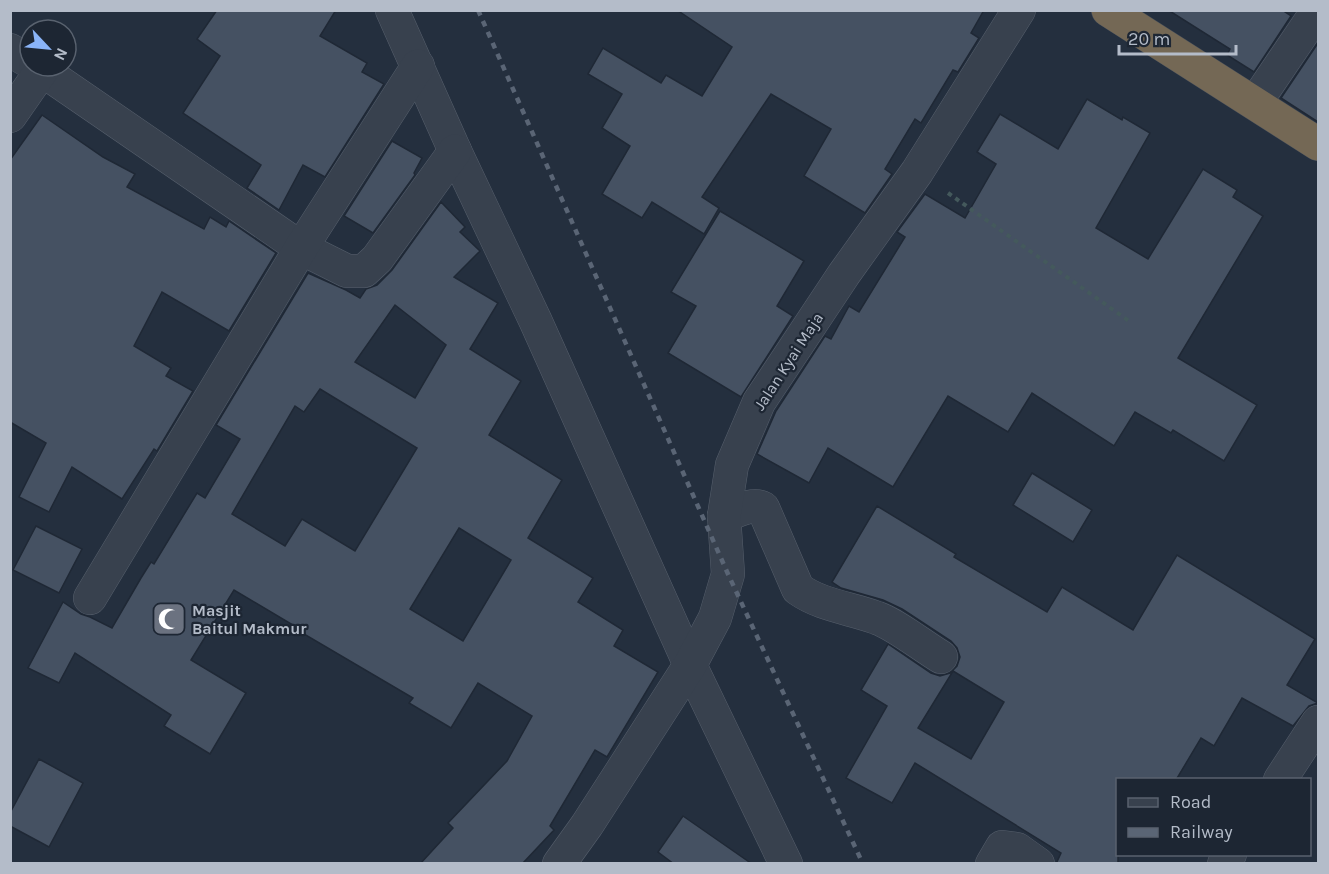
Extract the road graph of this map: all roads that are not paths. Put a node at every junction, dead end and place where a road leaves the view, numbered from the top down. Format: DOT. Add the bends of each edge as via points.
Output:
graph roads {
  1 [pos="392,10"];
  2 [pos="1019,10"];
  3 [pos="1108,10"];
  4 [pos="1318,10"];
  5 [pos="418,66"];
  6 [pos="30,78"];
  7 [pos="54,78"];
  8 [pos="1255,103"];
  9 [pos="10,116"];
  10 [pos="1318,144"];
  11 [pos="455,151"];
  12 [pos="302,248"];
  13 [pos="724,516"];
  14 [pos="90,598"];
  15 [pos="941,657"];
  16 [pos="690,665"];
  17 [pos="1318,722"];
  18 [pos="1281,778"];
  19 [pos="559,864"];
  20 [pos="786,864"];
  21 [pos="992,864"];
  22 [pos="1038,864"];
  1 -- 5 [label="street"];
  2 -- 13 [label="street, Jalan Kyai Maja" via="918,171 759,402 732,465"];
  3 -- 8 [label="highway"];
  4 -- 8 [label="street"];
  5 -- 11 [label="street"];
  5 -- 12 [label="street"];
  6 -- 9 [label="street"];
  7 -- 12 [label="street"];
  8 -- 10 [label="highway"];
  11 -- 12 [label="street" via="377,259 364,271 347,271"];
  11 -- 16 [label="street"];
  12 -- 14 [label="street"];
  13 -- 15 [label="street" via="761,506 798,589 837,608 879,618"];
  13 -- 16 [label="street, Jalan Kyai Maja" via="728,574 715,618"];
  16 -- 19 [label="street, Jalan Kyai Maja"];
  16 -- 20 [label="street"];
  17 -- 18 [label="street"];
  21 -- 22 [label="street" via="1002,847 1017,849"];
}
